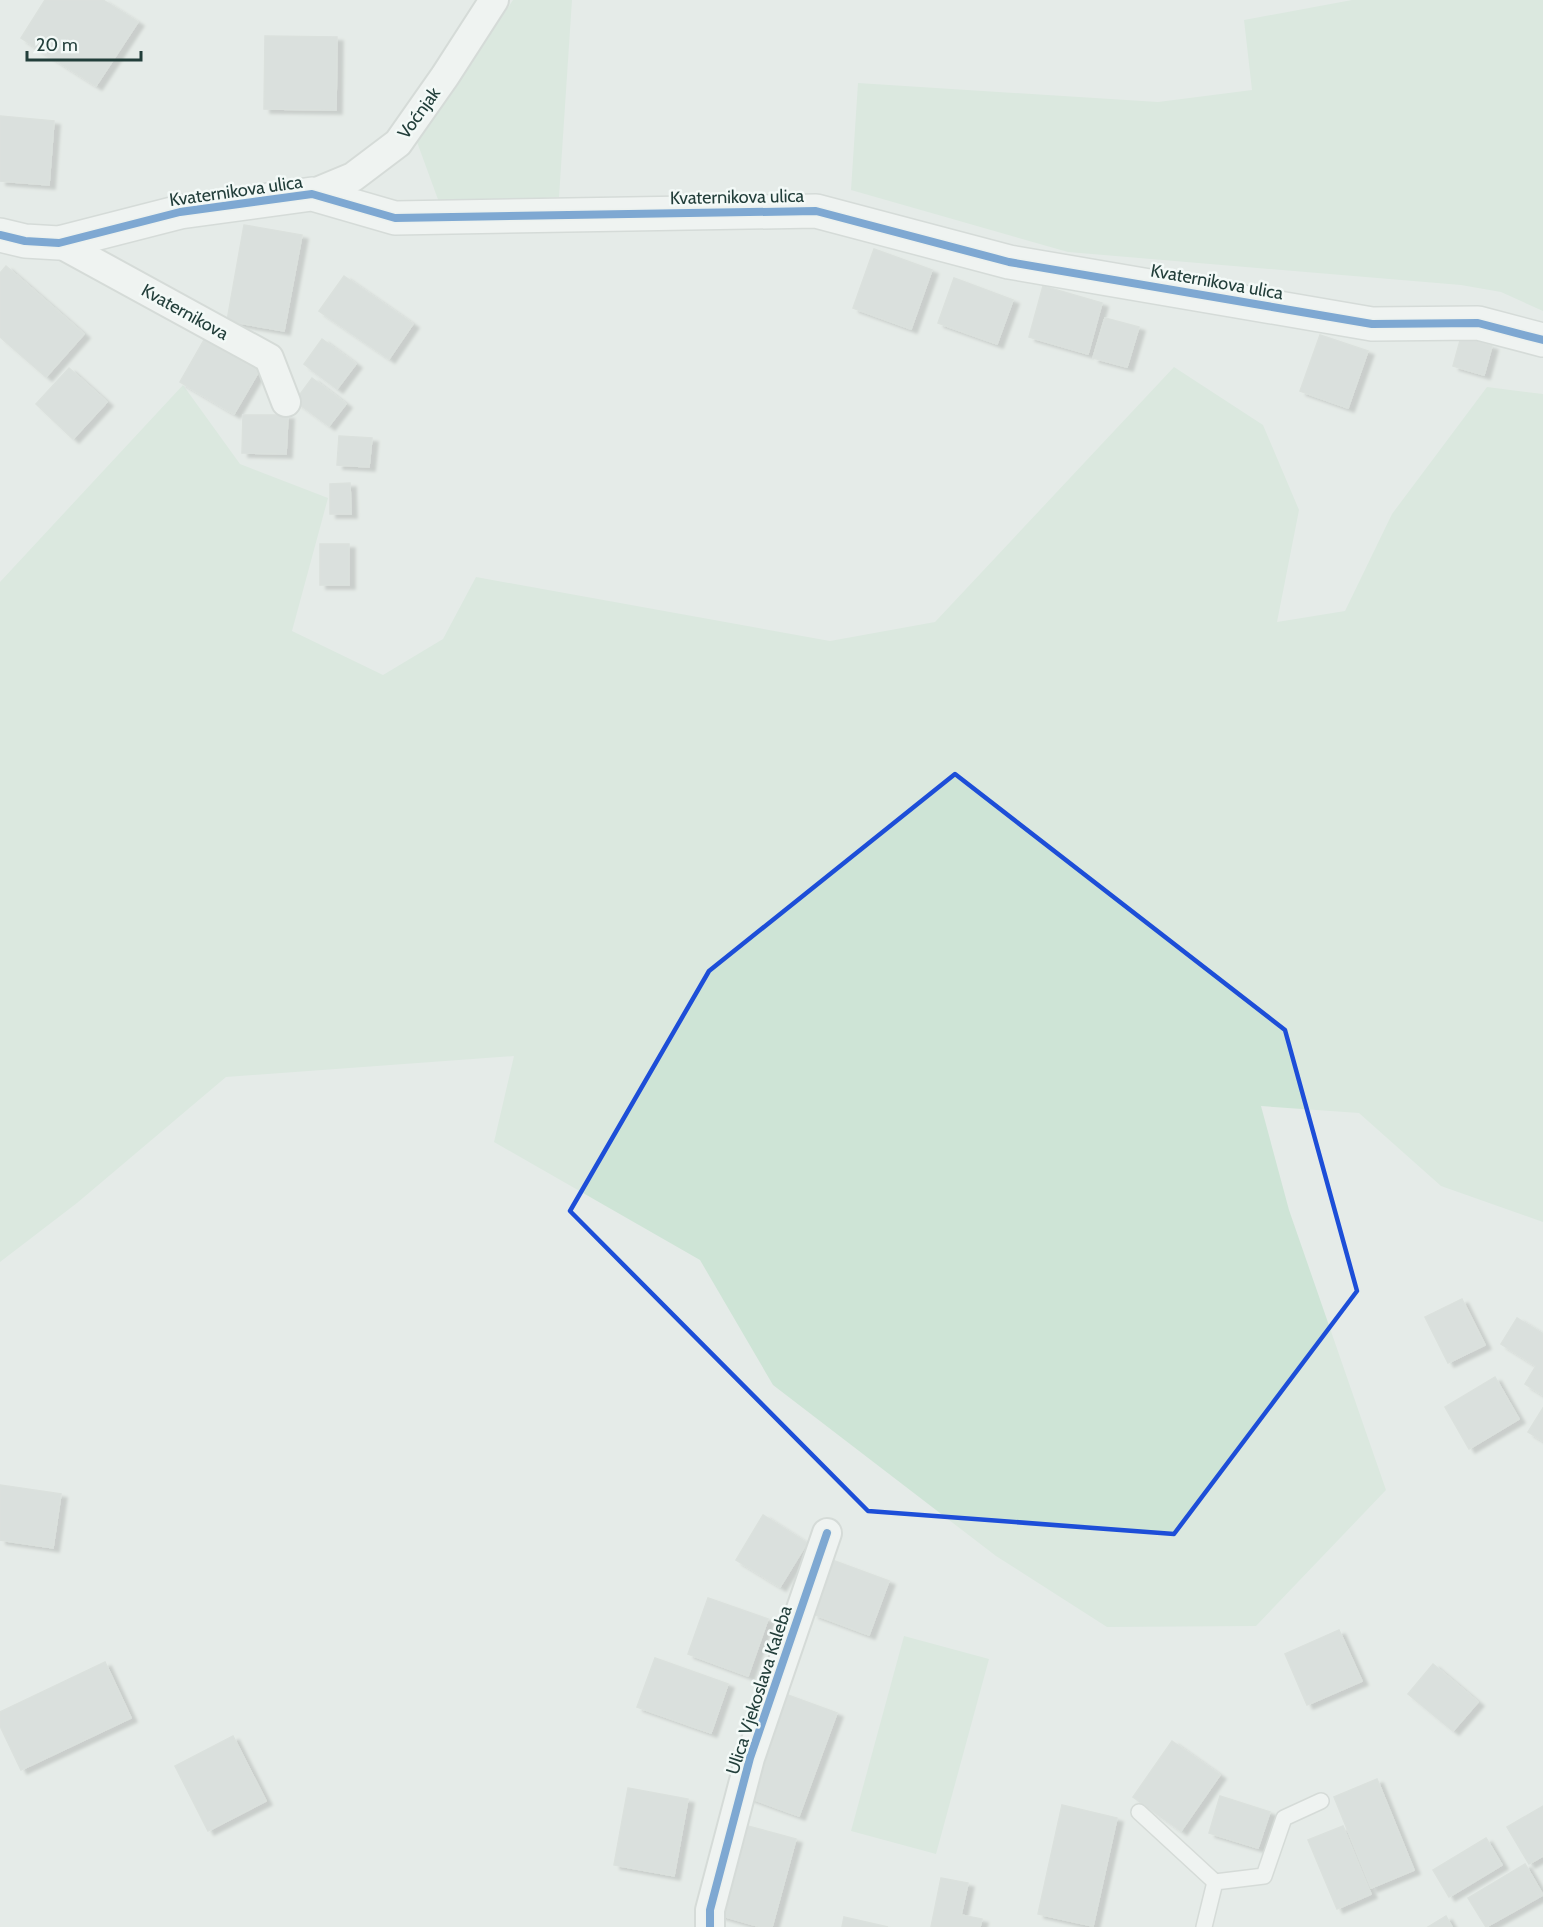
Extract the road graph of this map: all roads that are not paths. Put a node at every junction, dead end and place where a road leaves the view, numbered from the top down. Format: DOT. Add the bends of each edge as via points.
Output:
graph roads {
  1 [pos="494,0"];
  2 [pos="312,194"];
  3 [pos="0,235"];
  4 [pos="59,243"];
  5 [pos="1543,340"];
  6 [pos="286,402"];
  7 [pos="827,1533"];
  8 [pos="1321,1801"];
  9 [pos="1139,1812"];
  10 [pos="1215,1882"];
  11 [pos="710,1927"];
  12 [pos="1204,1927"];
  1 -- 2 [label="street, Voćnjak" via="398,143 353,177"];
  2 -- 4 [label="street, Kvaternikova ulica" via="180,212"];
  2 -- 5 [label="street, Kvaternikova ulica" via="395,218 816,211 1009,262 1372,324 1478,323"];
  3 -- 4 [label="street, Kvaternikova ulica" via="25,242"];
  4 -- 6 [label="street, Kvaternikova" via="270,358"];
  7 -- 11 [label="street, Ulica Vjekoslava Kaleba" via="750,1758 710,1910"];
  8 -- 10 [label="lane" via="1284,1818 1264,1876"];
  9 -- 10 [label="lane"];
  10 -- 12 [label="lane"];
}
